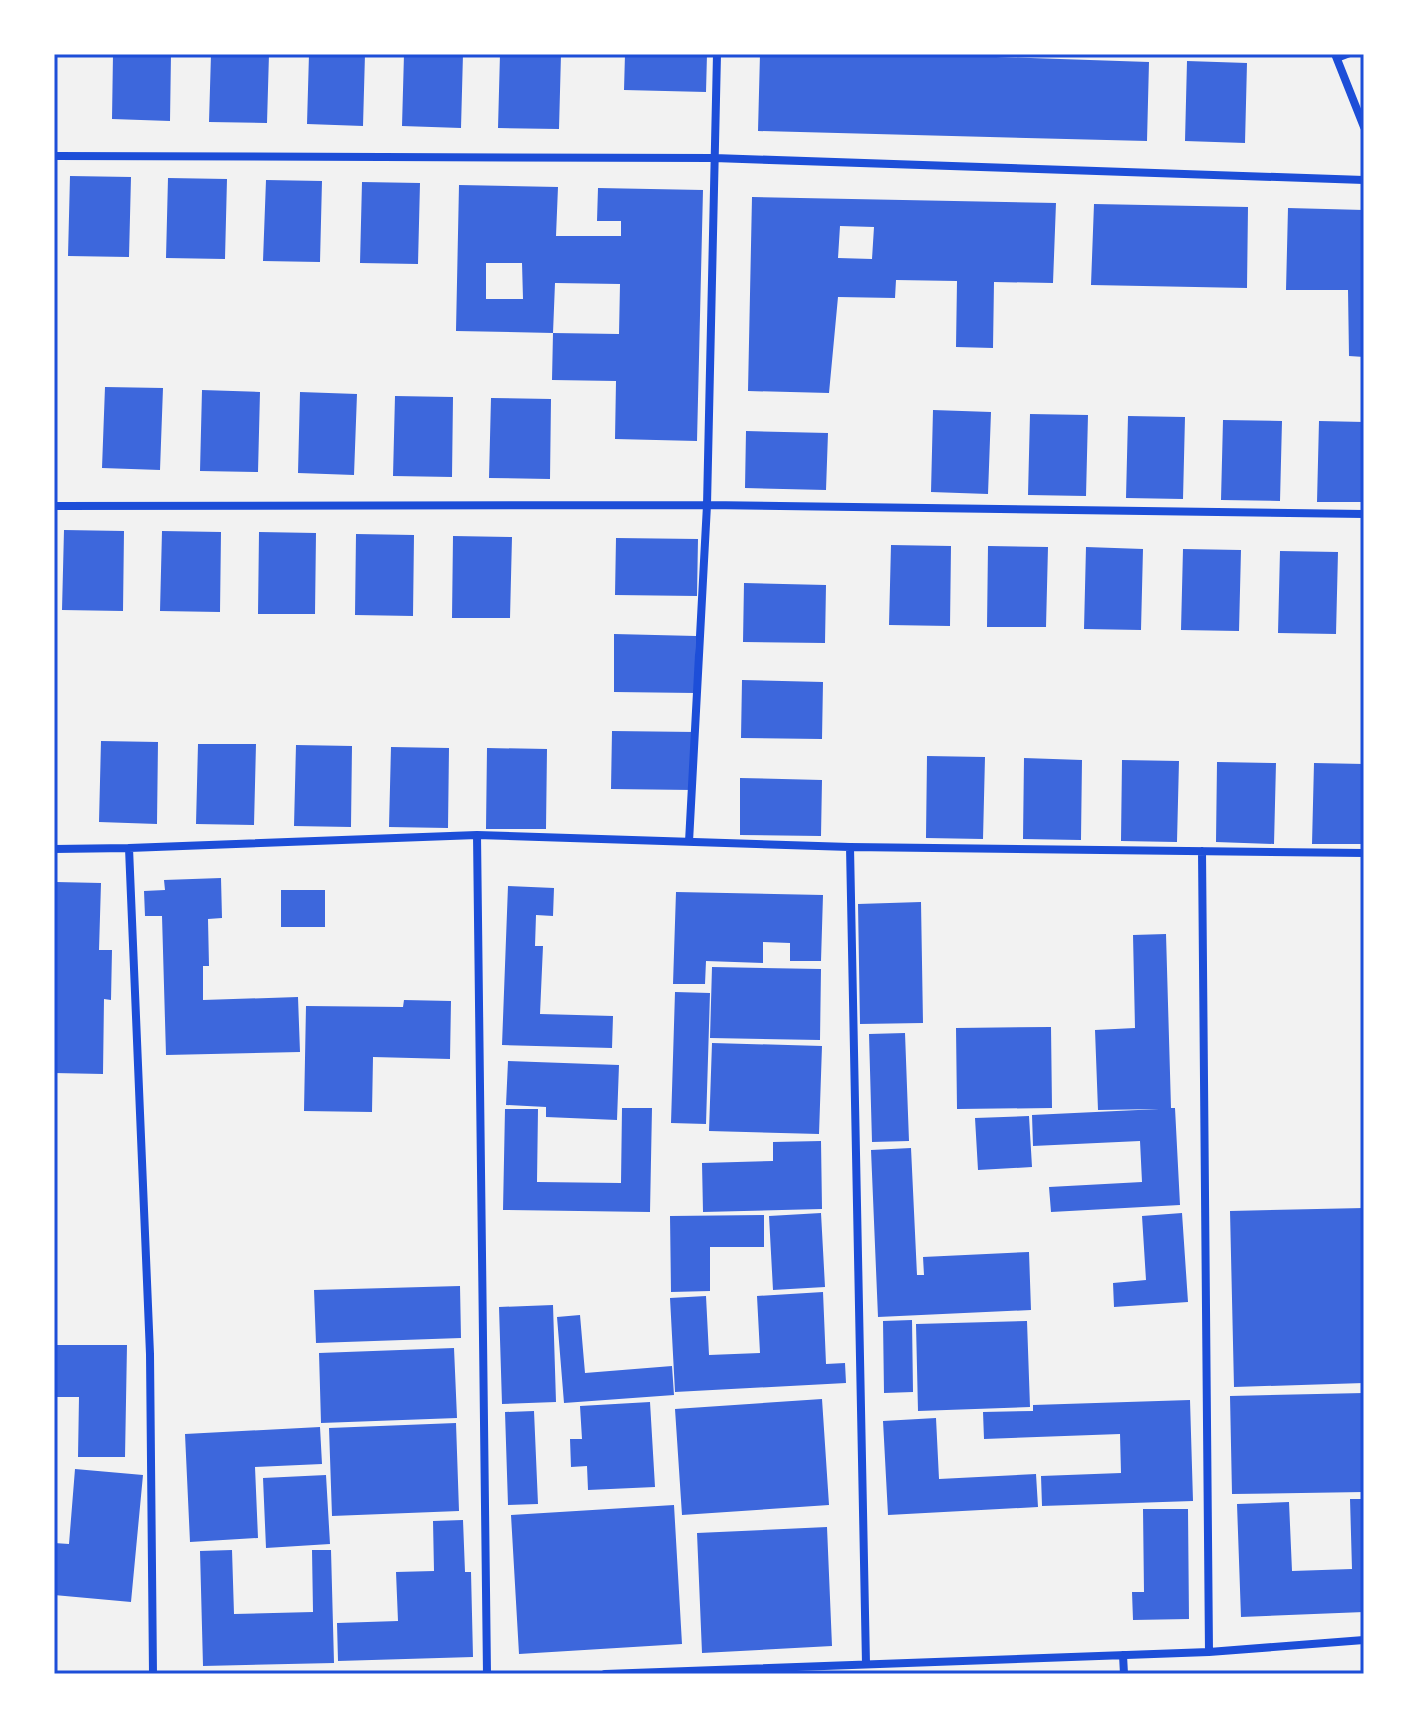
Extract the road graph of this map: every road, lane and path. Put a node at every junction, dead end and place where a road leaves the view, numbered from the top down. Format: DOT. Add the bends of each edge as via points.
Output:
graph roads {
  1 [pos="717,54"];
  2 [pos="1350,54"];
  3 [pos="1336,56"];
  4 [pos="1364,127"];
  5 [pos="54,156"];
  6 [pos="714,158"];
  7 [pos="1364,180"];
  8 [pos="707,505"];
  9 [pos="54,506"];
  10 [pos="1364,514"];
  11 [pos="477,835"];
  12 [pos="689,842"];
  13 [pos="850,847"];
  14 [pos="129,848"];
  15 [pos="54,849"];
  16 [pos="1202,851"];
  17 [pos="1364,853"];
  18 [pos="1364,1640"];
  19 [pos="1209,1652"];
  20 [pos="1123,1655"];
  21 [pos="866,1664"];
  22 [pos="153,1674"];
  23 [pos="487,1674"];
  24 [pos="605,1674"];
  25 [pos="1124,1674"];
  1 -- 6 [label="street"];
  2 -- 3 [label="lane"];
  3 -- 4 [label="street"];
  5 -- 6 [label="street"];
  6 -- 7 [label="street"];
  6 -- 8 [label="street"];
  8 -- 9 [label="street"];
  8 -- 10 [label="street"];
  8 -- 12 [label="street"];
  11 -- 12 [label="street"];
  11 -- 14 [label="street"];
  11 -- 23 [label="street"];
  12 -- 13 [label="street"];
  13 -- 16 [label="street"];
  13 -- 21 [label="street"];
  14 -- 15 [label="street"];
  14 -- 22 [label="street" via="150,1354"];
  16 -- 17 [label="street"];
  16 -- 19 [label="street"];
  18 -- 19 [label="street"];
  19 -- 20 [label="street"];
  20 -- 21 [label="street"];
  20 -- 25 [label="street"];
  21 -- 24 [label="street"];
}
